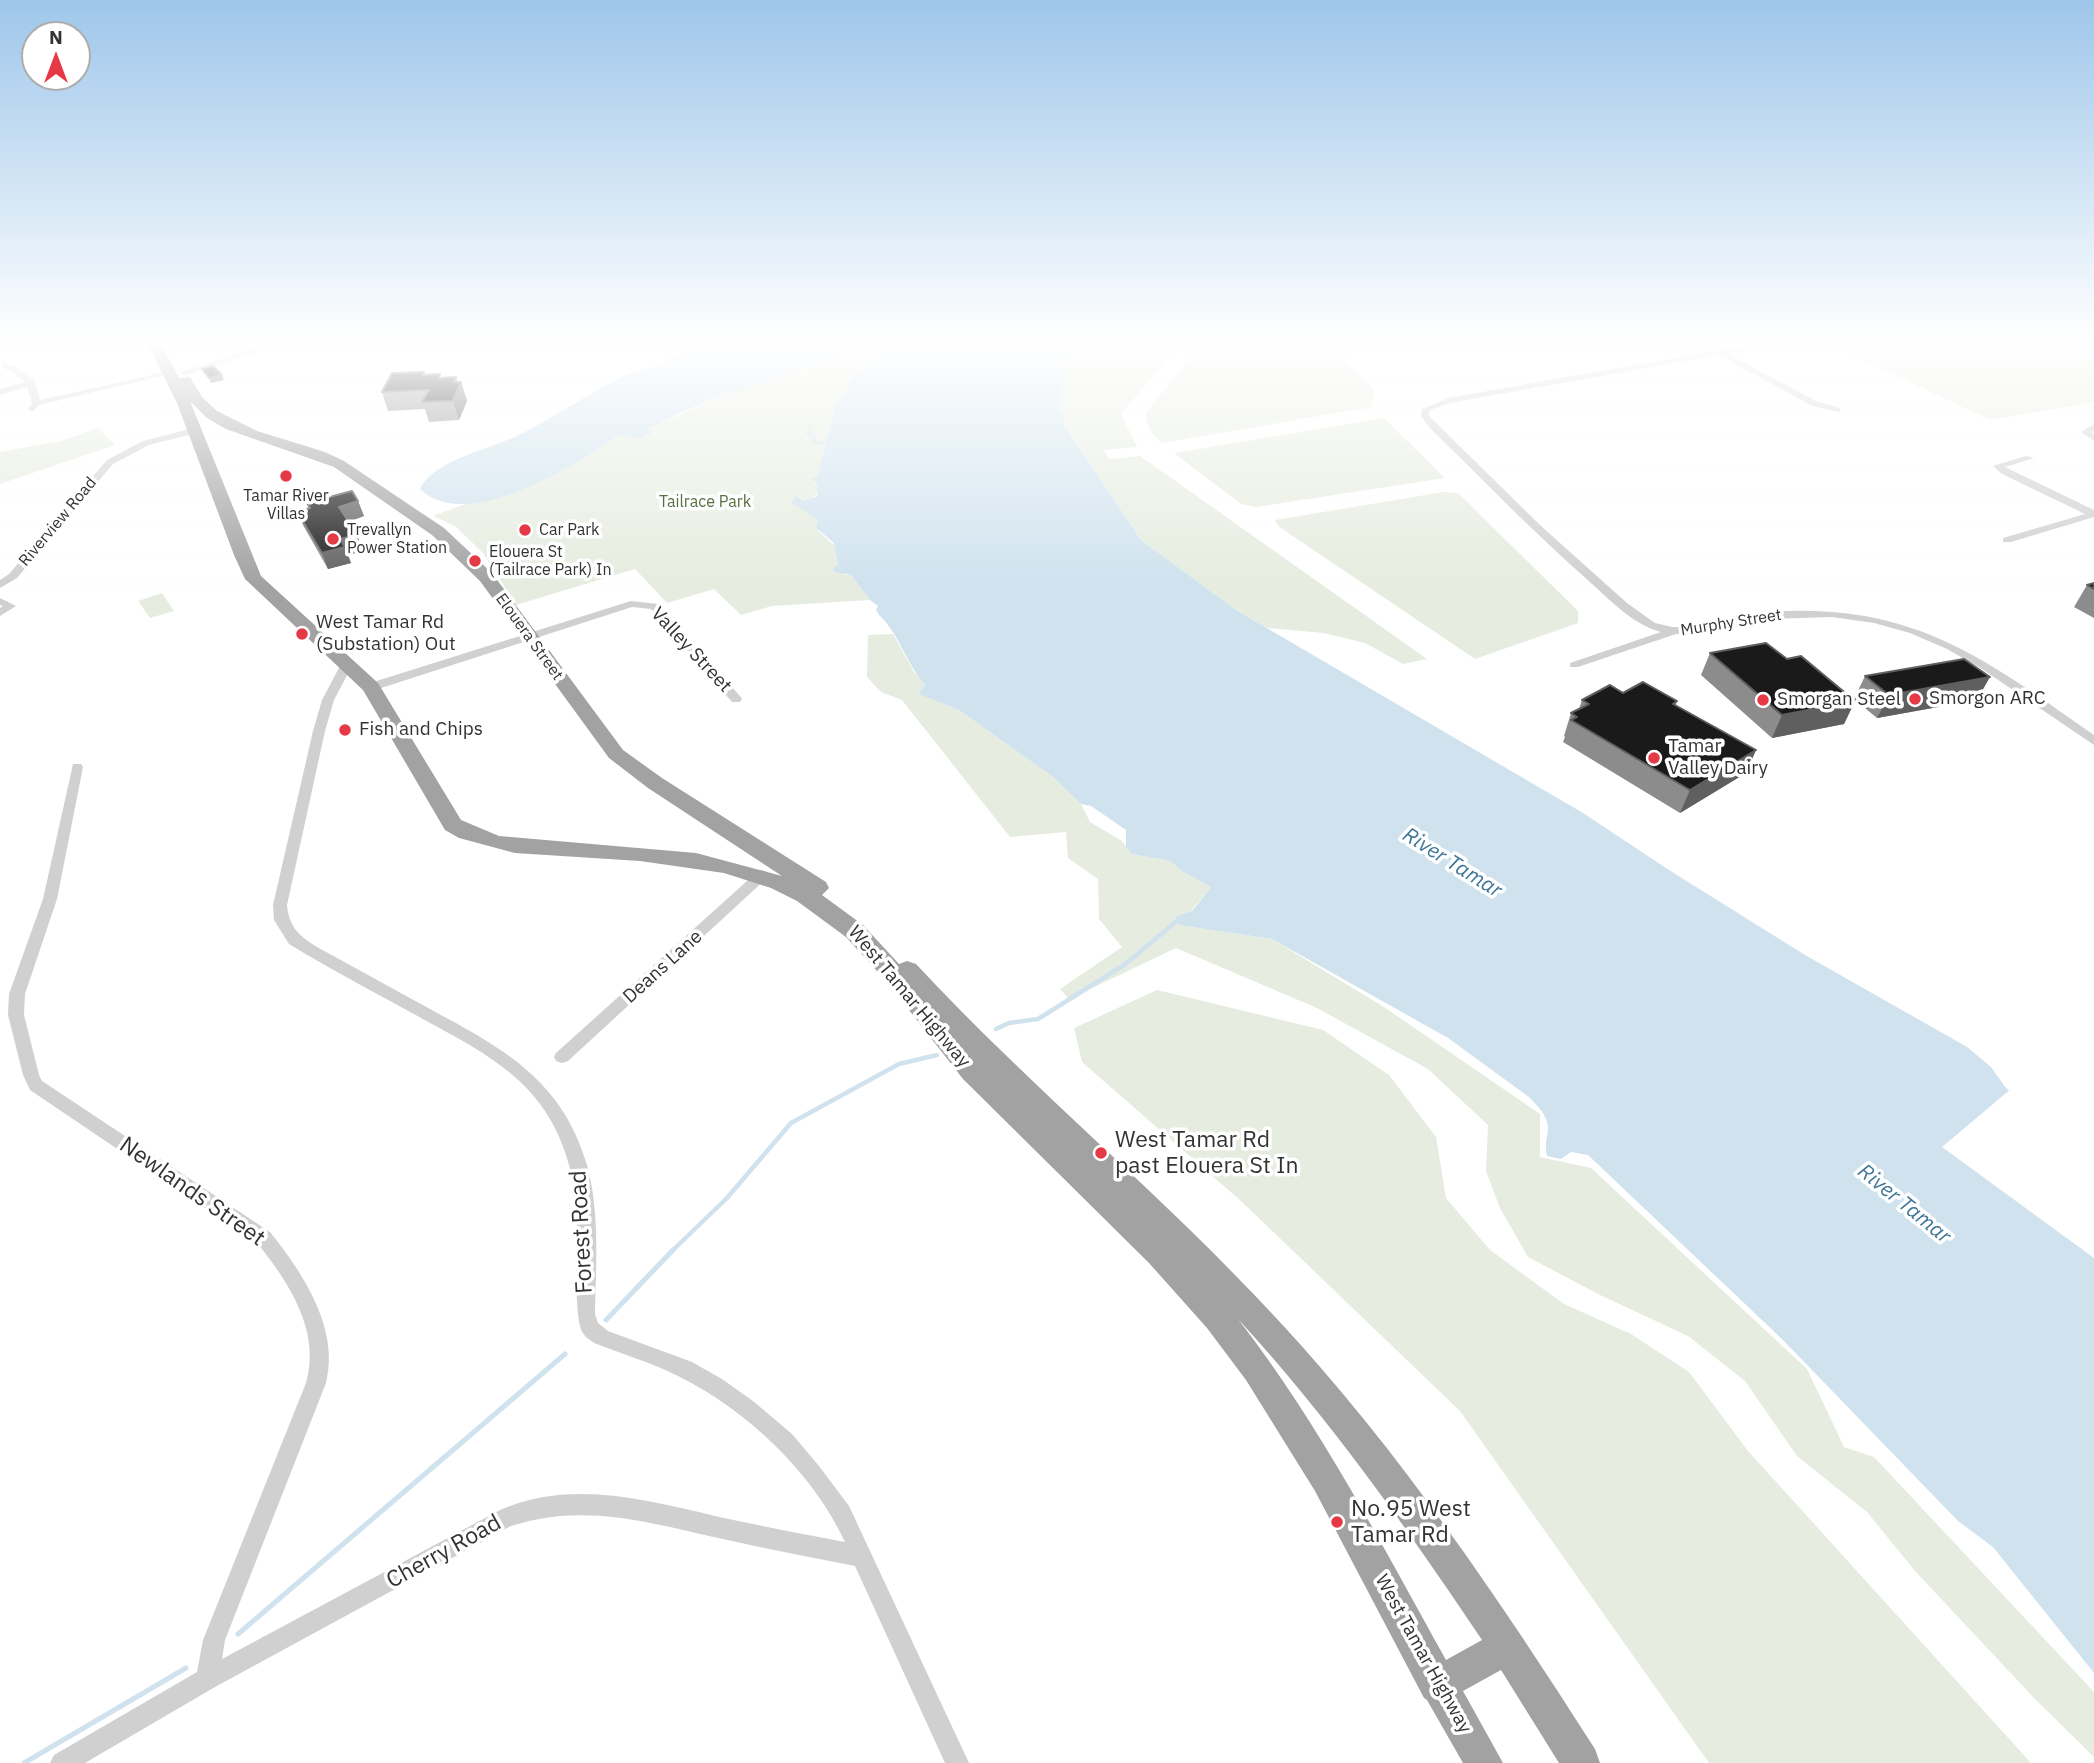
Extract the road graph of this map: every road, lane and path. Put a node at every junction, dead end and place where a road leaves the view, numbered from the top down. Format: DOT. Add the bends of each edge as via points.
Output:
graph roads {
  1 [pos="191,422"];
  2 [pos="216,422"];
  3 [pos="224,422"];
  4 [pos="1429,422"];
  5 [pos="2094,427"];
  6 [pos="193,430"];
  7 [pos="2094,438"];
  8 [pos="2029,458"];
  9 [pos="2094,514"];
  10 [pos="2007,540"];
  11 [pos="0,585"];
  12 [pos="0,601"];
  13 [pos="0,613"];
  14 [pos="1672,632"];
  15 [pos="528,637"];
  16 [pos="1574,666"];
  17 [pos="361,677"];
  18 [pos="334,689"];
  19 [pos="736,699"];
  20 [pos="2094,741"];
  21 [pos="77,767"];
  22 [pos="773,871"];
  23 [pos="562,1057"];
  24 [pos="863,1557"];
  25 [pos="1508,1646"];
  26 [pos="207,1679"];
  27 [pos="1437,1685"];
  28 [pos="62,1763"];
  29 [pos="957,1763"];
  30 [pos="1484,1763"];
  31 [pos="1581,1763"];
  1 -- 6 [label="highway, West Tamar Highway"];
  2 -- 6 [label="highway"];
  3 -- 15 [label="highway, Elouera Street" via="330,459 431,525 475,565"];
  4 -- 14 [label="street, Murphy Street" via="1581,570 1636,616"];
  5 -- 7 [label="street" via="2085,432"];
  6 -- 11 [label="street, Riverview Road" via="146,443 110,463 13,576"];
  6 -- 17 [label="highway, West Tamar Highway" via="254,579"];
  8 -- 9 [label="street" via="1998,466"];
  9 -- 10 [label="street"];
  12 -- 13 [label="street" via="11,606"];
  14 -- 16 [label="street"];
  14 -- 20 [label="street, Murphy Street" via="1809,612 1895,624 1970,655"];
  15 -- 17 [label="street"];
  15 -- 19 [label="street, Valley Street" via="645,603 654,606"];
  15 -- 22 [label="highway, Elouera Street" via="616,754"];
  17 -- 18 [label="street"];
  17 -- 18 [label="street, Forest Road"];
  17 -- 22 [label="highway, West Tamar Highway" via="453,825 472,836 504,844 681,857"];
  18 -- 24 [label="street, Forest Road" via="318,731 285,879 280,905 286,932 312,951 492,1049 533,1081 561,1118 578,1158 585,1200 590,1328 601,1337 685,1369 746,1408 785,1441 812,1473 842,1513"];
  21 -- 26 [label="street, Newlands Street" via="50,899 17,993 16,1015 31,1075 36,1085 264,1238 283,1261 318,1339 321,1361 316,1383 214,1640"];
  22 -- 23 [label="street, Deans Lane"];
  22 -- 25 [label="highway, West Tamar Highway" via="835,900 876,934 1004,1074 1168,1228 1265,1328 1383,1471"];
  22 -- 27 [label="highway, West Tamar Highway" via="873,948 940,1037 1217,1318 1310,1450"];
  24 -- 26 [label="street, Cherry Road" via="608,1503 531,1507"];
  24 -- 29 [label="street, Forest Road"];
  25 -- 27 [label="highway"];
  25 -- 31 [label="highway, West Tamar Highway"];
  26 -- 28 [label="street, Cherry Road"];
  27 -- 30 [label="highway, West Tamar Highway"];
}
